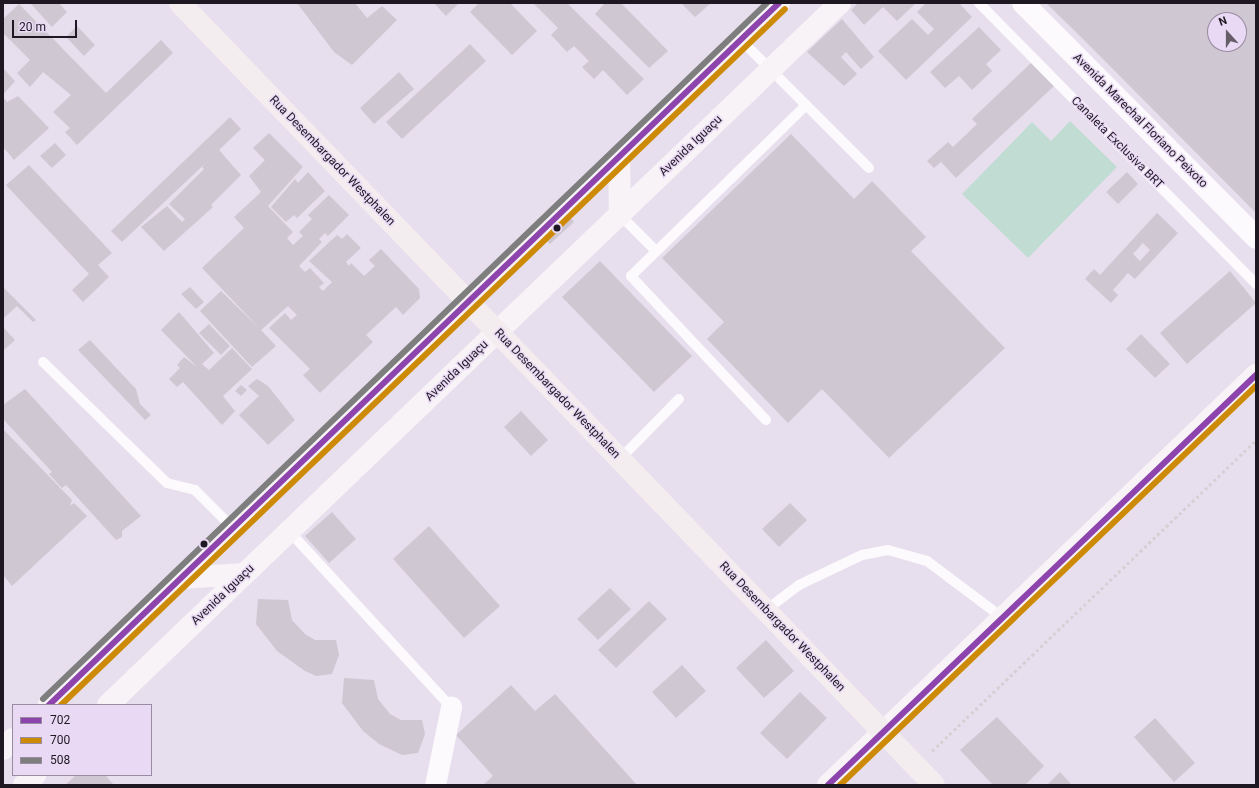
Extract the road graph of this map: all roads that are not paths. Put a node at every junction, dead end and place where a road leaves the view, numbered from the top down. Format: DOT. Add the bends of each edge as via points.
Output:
graph roads {
  1 [pos="180,3"];
  2 [pos="779,3"];
  3 [pos="840,3"];
  4 [pos="979,3"];
  5 [pos="1024,3"];
  6 [pos="741,40"];
  7 [pos="770,70"];
  8 [pos="806,105"];
  9 [pos="619,157"];
  10 [pos="869,168"];
  11 [pos="620,214"];
  12 [pos="1256,238"];
  13 [pos="655,250"];
  14 [pos="1256,284"];
  15 [pos="468,302"];
  16 [pos="497,332"];
  17 [pos="43,362"];
  18 [pos="1256,375"];
  19 [pos="679,399"];
  20 [pos="766,420"];
  21 [pos="620,459"];
  22 [pos="233,528"];
  23 [pos="289,531"];
  24 [pos="244,574"];
  25 [pos="182,578"];
  26 [pos="766,610"];
  27 [pos="1003,618"];
  28 [pos="50,704"];
  29 [pos="109,704"];
  30 [pos="451,707"];
  31 [pos="883,732"];
  32 [pos="12,741"];
  33 [pos="3,749"];
  34 [pos="34,776"];
  35 [pos="24,785"];
  36 [pos="436,785"];
  37 [pos="828,785"];
  38 [pos="934,785"];
  1 -- 15 [label="main road, Rua Desembargador Westphalen"];
  2 -- 6 [label="main road"];
  3 -- 7 [label="main road, Avenida Iguaçu"];
  4 -- 14 [label="lane, Canaleta Exclusiva BRT"];
  5 -- 12 [label="street, Avenida Marechal Floriano Peixoto"];
  6 -- 7 [label="lane"];
  6 -- 9 [label="main road"];
  7 -- 8 [label="lane"];
  7 -- 11 [label="main road, Avenida Iguaçu"];
  8 -- 10 [label="lane"];
  8 -- 13 [label="lane"];
  9 -- 11 [label="main road"];
  9 -- 15 [label="main road"];
  11 -- 13 [label="lane"];
  11 -- 16 [label="main road, Avenida Iguaçu"];
  13 -- 20 [label="lane" via="635,270 632,281"];
  15 -- 16 [label="main road, Rua Desembargador Westphalen"];
  15 -- 22 [label="main road"];
  16 -- 21 [label="main road, Rua Desembargador Westphalen"];
  16 -- 23 [label="main road, Avenida Iguaçu"];
  17 -- 22 [label="lane" via="167,483 195,490"];
  18 -- 27 [label="main road"];
  19 -- 21 [label="lane"];
  21 -- 26 [label="main road, Rua Desembargador Westphalen"];
  22 -- 25 [label="main road"];
  23 -- 24 [label="main road, Avenida Iguaçu"];
  23 -- 30 [label="lane"];
  24 -- 25 [label="main road"];
  24 -- 29 [label="main road, Avenida Iguaçu"];
  25 -- 28 [label="main road"];
  26 -- 27 [label="lane" via="799,586 862,555 888,550 927,561"];
  26 -- 31 [label="main road, Rua Desembargador Westphalen"];
  27 -- 31 [label="main road"];
  30 -- 36 [label="street"];
  31 -- 37 [label="main road"];
  31 -- 38 [label="main road, Rua Desembargador Westphalen"];
  32 -- 33 [label="main road"];
  34 -- 35 [label="main road"];
}
